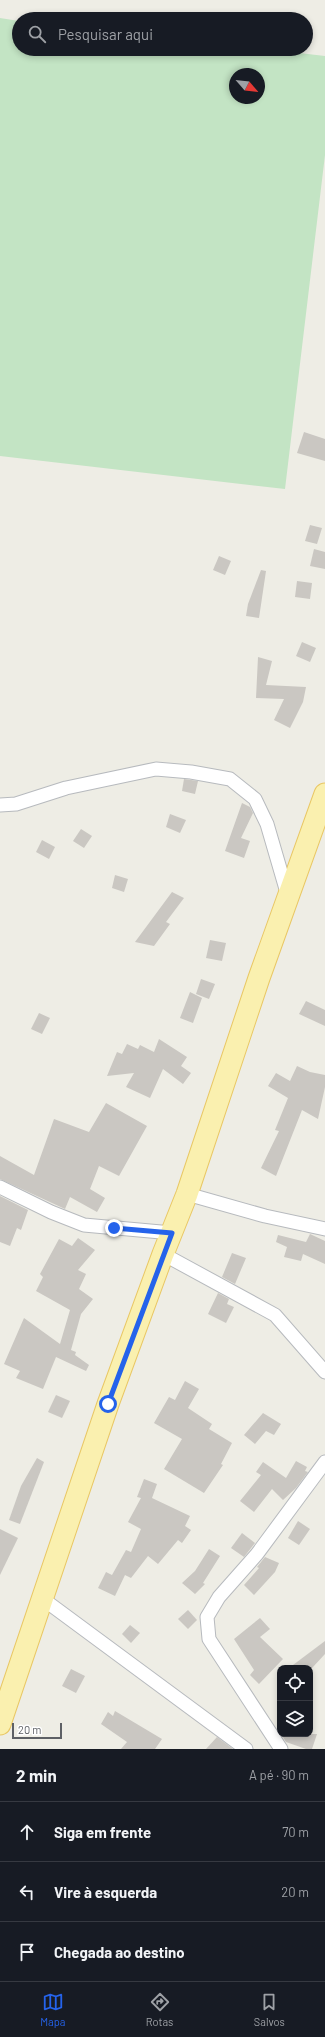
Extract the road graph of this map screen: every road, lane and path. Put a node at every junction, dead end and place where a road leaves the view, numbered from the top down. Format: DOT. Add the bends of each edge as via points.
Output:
graph roads {
  1 [pos="325,794"];
  2 [pos="0,805"];
  3 [pos="288,897"];
  4 [pos="0,1187"];
  5 [pos="187,1194"];
  6 [pos="325,1229"];
  7 [pos="172,1233"];
  8 [pos="163,1254"];
  9 [pos="325,1372"];
  10 [pos="325,1462"];
  11 [pos="43,1599"];
  12 [pos="0,1724"];
  13 [pos="246,1749"];
  14 [pos="281,1749"];
  1 -- 3 [label="main road"];
  2 -- 3 [label="street" via="16,804 66,788 156,769 230,779 255,799 267,824"];
  3 -- 5 [label="main road"];
  4 -- 7 [label="street" via="84,1225"];
  5 -- 6 [label="street" via="265,1216"];
  5 -- 7 [label="main road"];
  7 -- 8 [label="main road"];
  8 -- 9 [label="street" via="275,1315"];
  8 -- 11 [label="main road" via="108,1404"];
  10 -- 14 [label="street" via="257,1554 219,1596 207,1617 209,1639"];
  11 -- 12 [label="main road"];
  11 -- 13 [label="street"];
}
